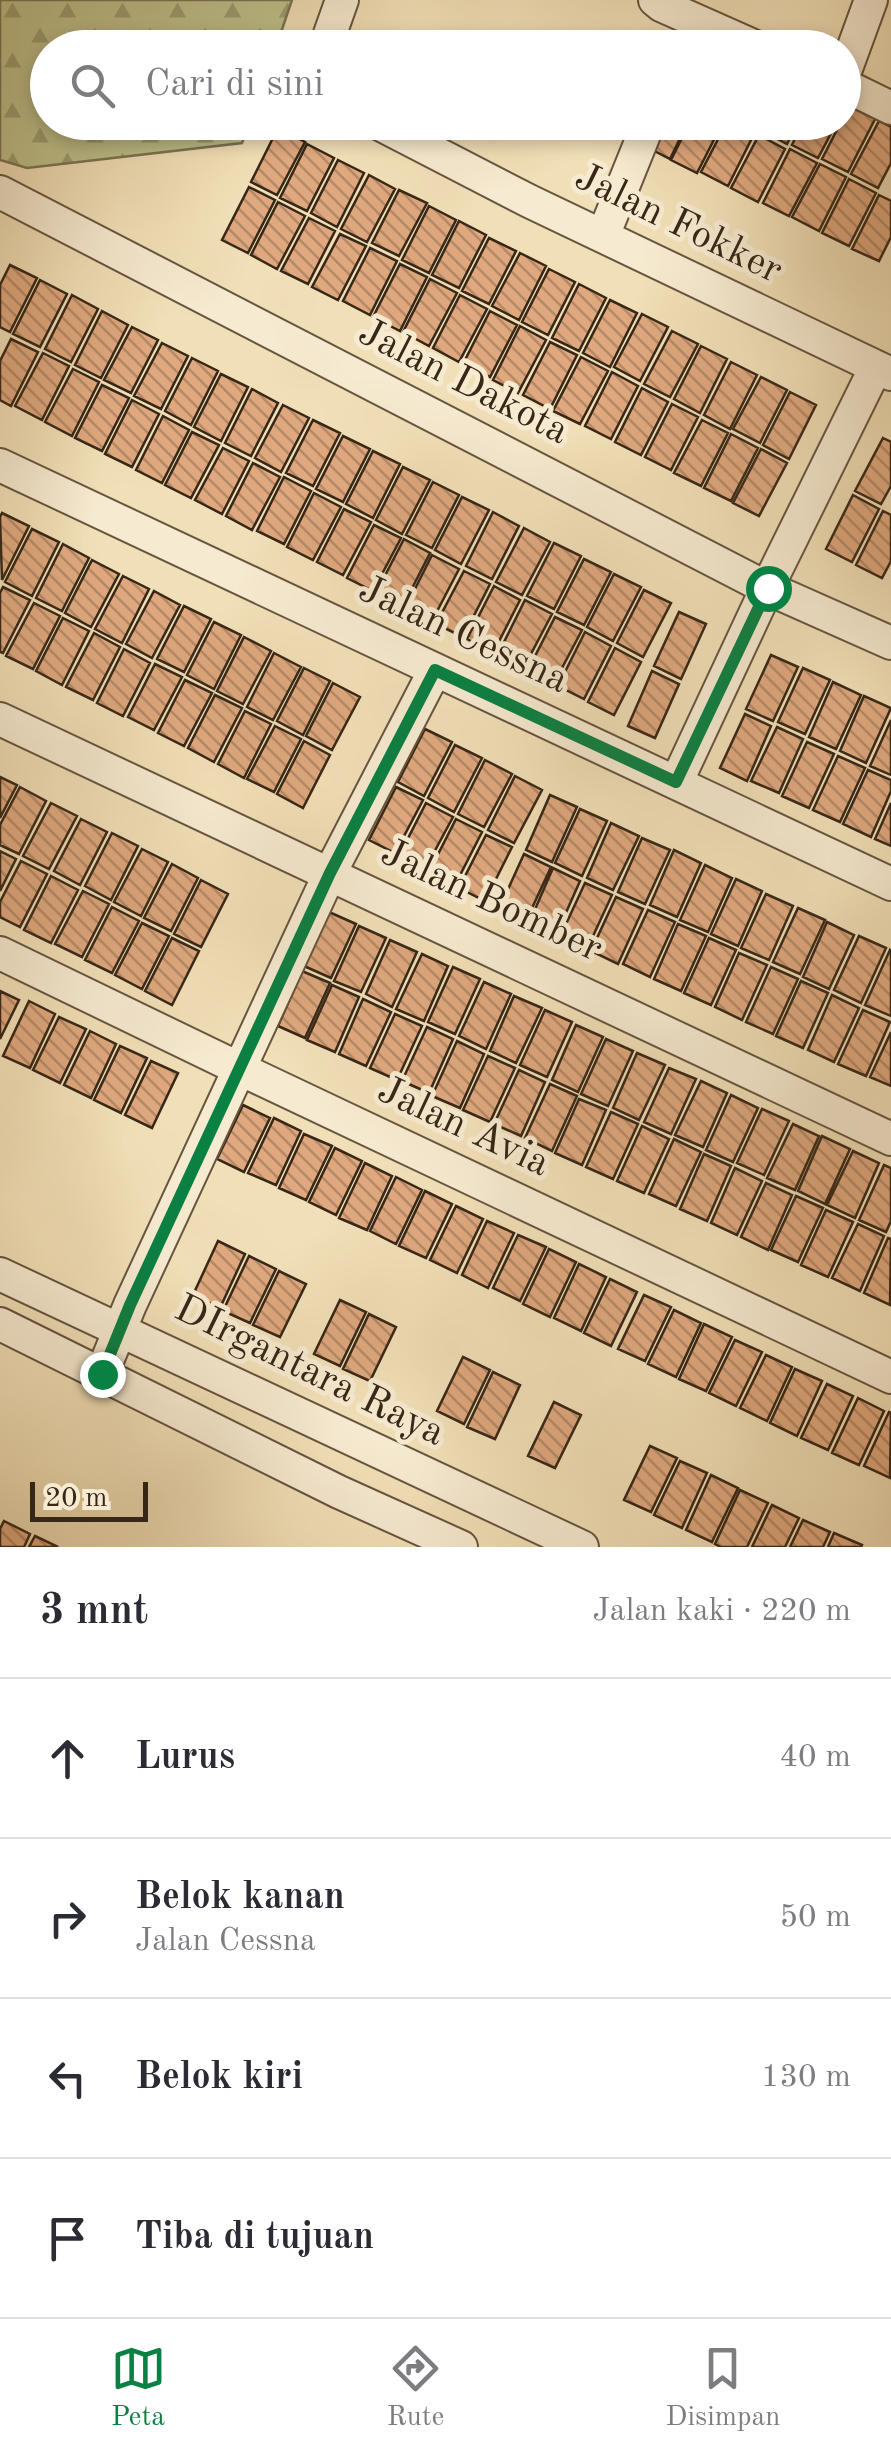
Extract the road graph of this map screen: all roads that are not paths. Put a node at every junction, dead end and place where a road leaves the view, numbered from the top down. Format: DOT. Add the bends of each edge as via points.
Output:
graph roads {
  1 [pos="342,0"];
  2 [pos="871,0"];
  3 [pos="671,18"];
  4 [pos="332,30"];
  5 [pos="706,30"];
  6 [pos="860,30"];
  7 [pos="861,93"];
  8 [pos="891,108"];
  9 [pos="412,140"];
  10 [pos="642,140"];
  11 [pos="0,192"];
  12 [pos="603,236"];
  13 [pos="884,371"];
  14 [pos="0,465"];
  15 [pos="768,588"];
  16 [pos="891,642"];
  17 [pos="435,670"];
  18 [pos="0,718"];
  19 [pos="676,782"];
  20 [pos="330,873"];
  21 [pos="891,884"];
  22 [pos="0,952"];
  23 [pos="238,1068"];
  24 [pos="891,1138"];
  25 [pos="0,1274"];
  26 [pos="0,1324"];
  27 [pos="120,1328"];
  28 [pos="102,1374"];
  29 [pos="891,1377"];
  30 [pos="470,1495"];
  31 [pos="450,1545"];
  32 [pos="582,1547"];
  1 -- 4 [label="street"];
  2 -- 6 [label="street"];
  3 -- 5 [label="street"];
  7 -- 8 [label="street"];
  9 -- 12 [label="street, Jalan Fokker"];
  10 -- 12 [label="street"];
  11 -- 15 [label="street, Jalan Dakota"];
  12 -- 13 [label="street, Jalan Fokker"];
  13 -- 15 [label="street"];
  14 -- 17 [label="street, Jalan Cessna"];
  15 -- 16 [label="street, Jalan Dakota"];
  15 -- 19 [label="street"];
  17 -- 19 [label="street, Jalan Cessna"];
  17 -- 20 [label="street"];
  18 -- 20 [label="street, Jalan Bomber"];
  19 -- 21 [label="street, Jalan Cessna"];
  20 -- 23 [label="street"];
  20 -- 24 [label="street, Jalan Bomber"];
  22 -- 23 [label="street, Jalan Avia"];
  23 -- 27 [label="street"];
  23 -- 29 [label="street, Jalan Avia"];
  25 -- 27 [label="street, DIrgantara Raya"];
  26 -- 28 [label="street"];
  27 -- 28 [label="street"];
  27 -- 30 [label="street, DIrgantara Raya"];
  28 -- 31 [label="street"];
  30 -- 31 [label="street"];
  30 -- 32 [label="street, DIrgantara Raya"];
}
